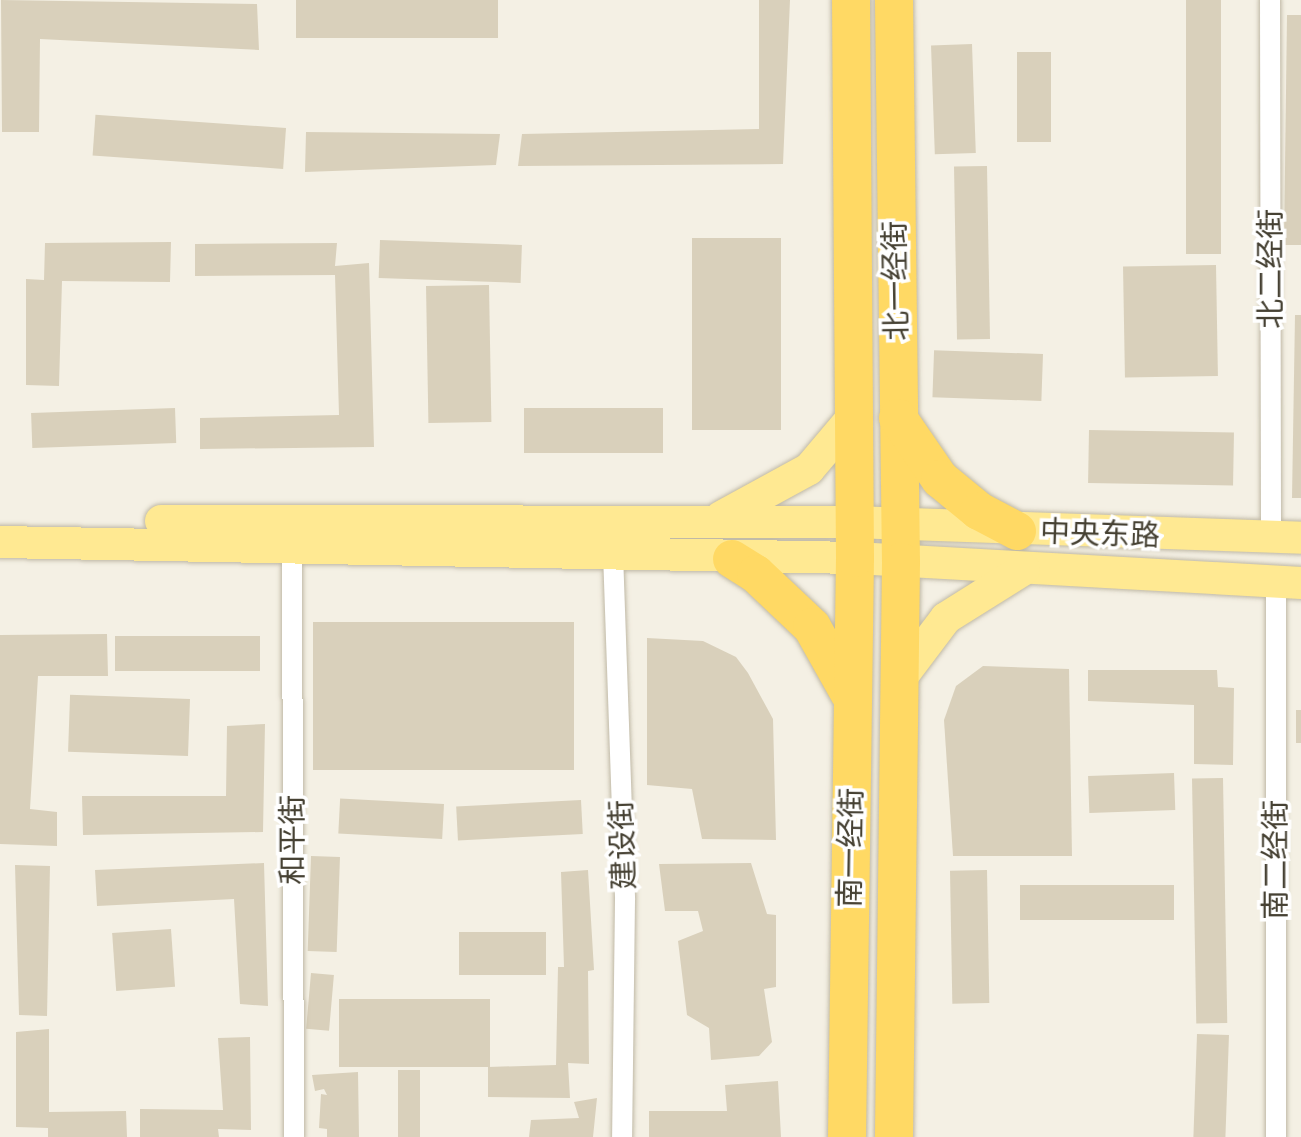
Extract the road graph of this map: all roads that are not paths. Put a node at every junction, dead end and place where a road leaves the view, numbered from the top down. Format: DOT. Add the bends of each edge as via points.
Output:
graph roads {
  1 [pos="851,0"];
  2 [pos="894,0"];
  3 [pos="1270,0"];
  4 [pos="853,417"];
  5 [pos="898,418"];
  6 [pos="0,521"];
  7 [pos="709,522"];
  8 [pos="1017,531"];
  9 [pos="1286,538"];
  10 [pos="854,540"];
  11 [pos="0,542"];
  12 [pos="292,544"];
  13 [pos="900,545"];
  14 [pos="613,553"];
  15 [pos="732,559"];
  16 [pos="1025,569"];
  17 [pos="1288,583"];
  18 [pos="900,679"];
  19 [pos="852,703"];
  20 [pos="294,1137"];
  21 [pos="622,1137"];
  22 [pos="847,1137"];
  23 [pos="894,1137"];
  24 [pos="1276,1137"];
  1 -- 4 [label="highway, 北一经街"];
  2 -- 5 [label="highway, 北一经街"];
  3 -- 9 [label="street, 北二经街"];
  4 -- 7 [label="main road" via="833,447 809,469 777,491"];
  4 -- 10 [label="highway, 北一经街"];
  5 -- 8 [label="highway" via="940,479 979,511"];
  5 -- 13 [label="highway, 北一经街"];
  6 -- 7 [label="main road"];
  7 -- 10 [label="main road"];
  8 -- 9 [label="main road, 中央东路"];
  8 -- 13 [label="main road, 中央东路"];
  10 -- 13 [label="main road"];
  10 -- 15 [label="main road"];
  10 -- 19 [label="highway, 南一经街"];
  11 -- 12 [label="main road"];
  12 -- 14 [label="main road"];
  12 -- 20 [label="street, 和平街"];
  13 -- 16 [label="main road, 中央东路"];
  13 -- 18 [label="highway, 南一经街"];
  14 -- 15 [label="main road"];
  14 -- 21 [label="street, 建设街" via="625,900"];
  15 -- 19 [label="highway" via="756,574 812,627"];
  16 -- 17 [label="main road, 中央东路"];
  16 -- 18 [label="main road" via="946,618"];
  17 -- 24 [label="street, 南二经街"];
  18 -- 23 [label="highway, 南一经街"];
  19 -- 22 [label="highway, 南一经街"];
}
